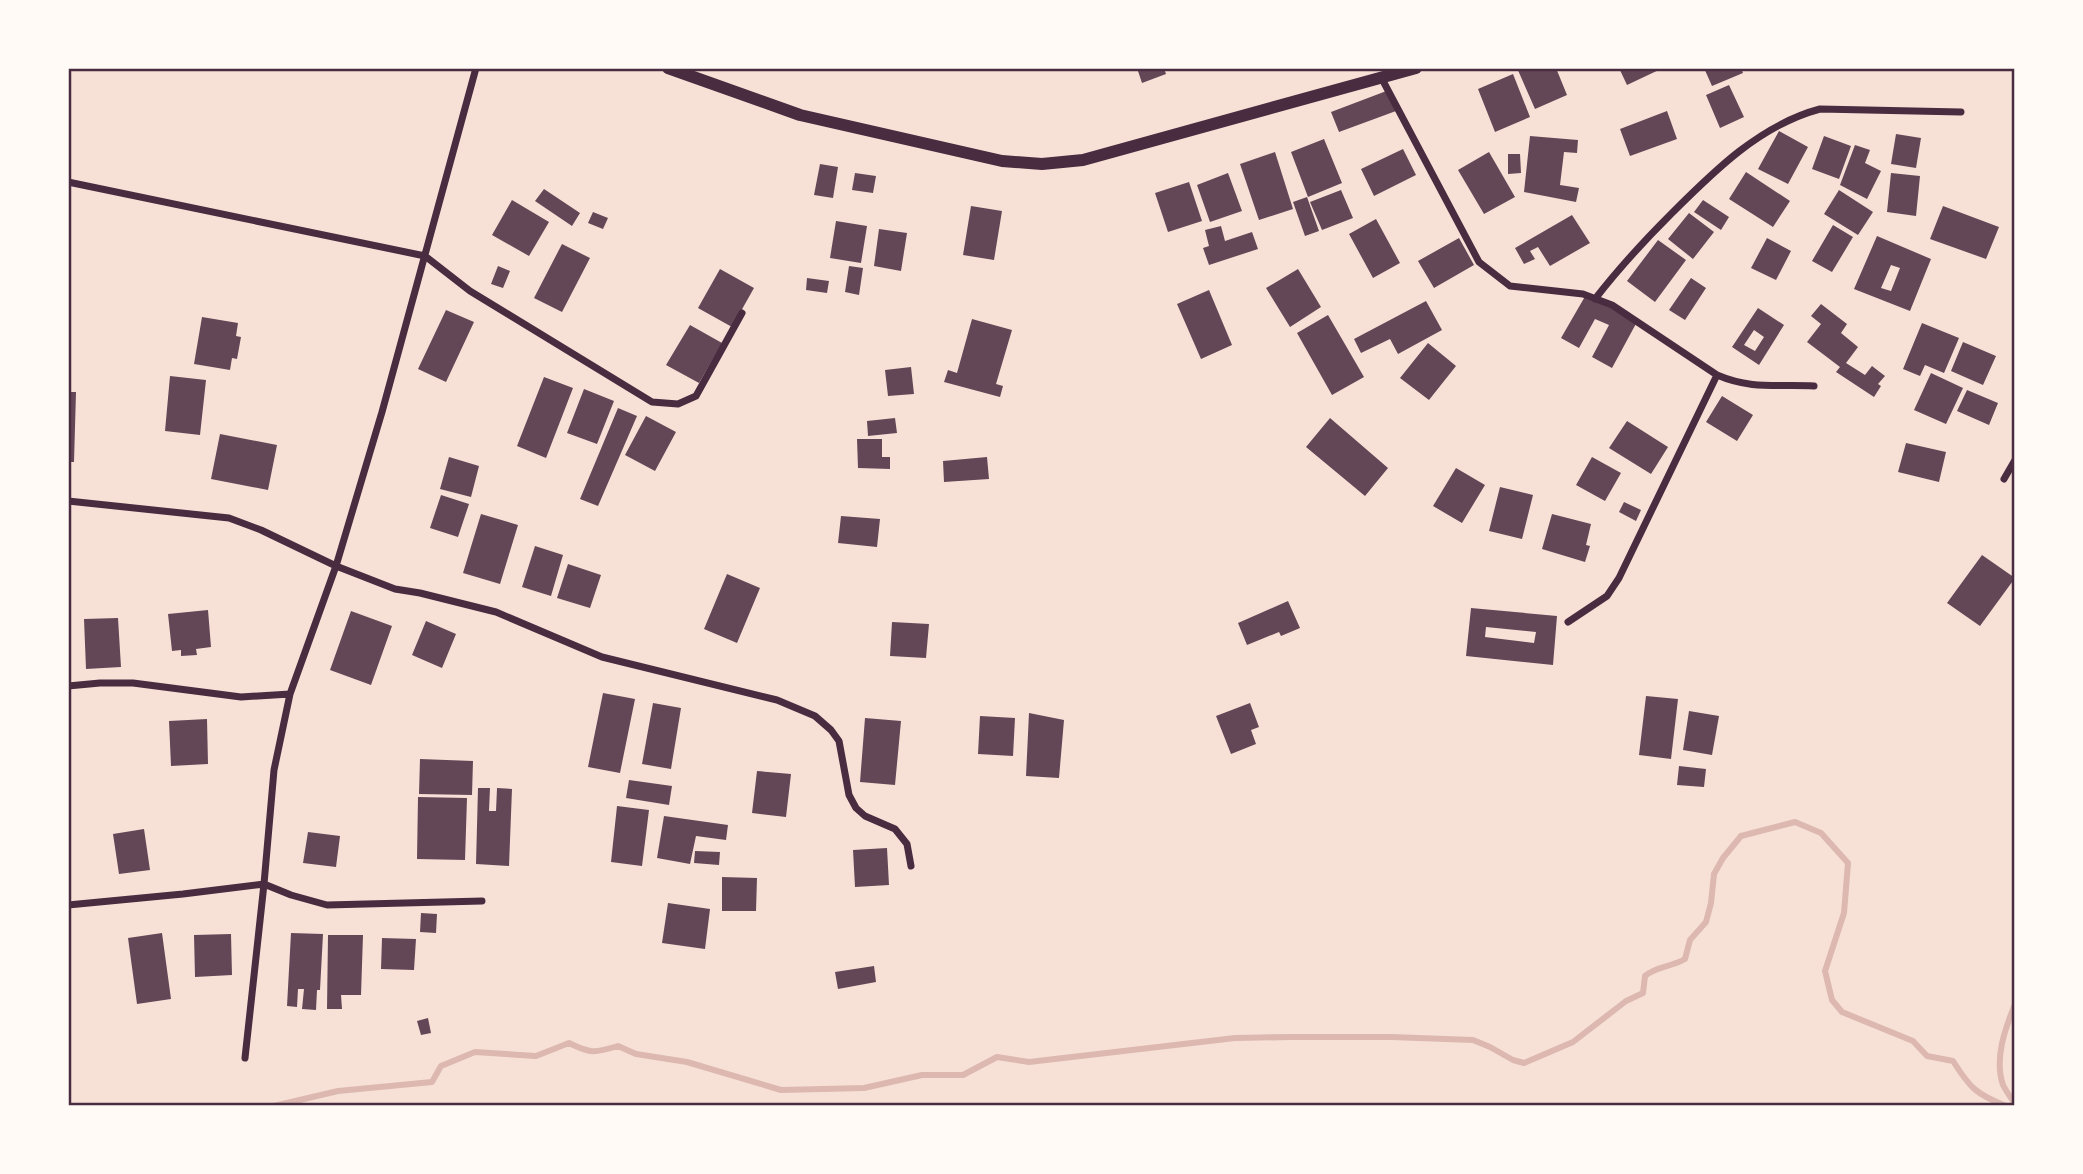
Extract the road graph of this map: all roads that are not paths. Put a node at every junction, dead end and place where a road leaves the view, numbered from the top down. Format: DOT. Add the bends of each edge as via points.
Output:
graph roads {
  1 [pos="475,68"];
  2 [pos="668,68"];
  3 [pos="1416,68"];
  4 [pos="1382,79"];
  5 [pos="1961,112"];
  6 [pos="68,182"];
  7 [pos="425,256"];
  8 [pos="1595,299"];
  9 [pos="742,313"];
  10 [pos="1717,375"];
  11 [pos="1814,386"];
  12 [pos="2015,460"];
  13 [pos="2004,479"];
  14 [pos="68,501"];
  15 [pos="336,566"];
  16 [pos="1568,622"];
  17 [pos="68,686"];
  18 [pos="290,694"];
  19 [pos="911,866"];
  20 [pos="264,884"];
  21 [pos="482,901"];
  22 [pos="68,905"];
  23 [pos="245,1058"];
  1 -- 7 [label="street"];
  2 -- 4 [label="street" via="800,115 1002,161 1042,164 1083,160"];
  3 -- 4 [label="street"];
  4 -- 8 [label="street" via="1479,262 1510,286"];
  5 -- 8 [label="street" via="1820,109 1774,126 1713,172 1621,265"];
  6 -- 7 [label="street"];
  7 -- 9 [label="street" via="470,291 652,402 678,404 696,396"];
  7 -- 15 [label="street"];
  8 -- 10 [label="street" via="1612,305"];
  10 -- 11 [label="street" via="1763,387"];
  10 -- 16 [label="street" via="1619,578 1607,596"];
  12 -- 13 [label="street"];
  14 -- 15 [label="street" via="229,517"];
  15 -- 18 [label="street"];
  15 -- 19 [label="street" via="395,589 496,612 603,657 777,700 815,716 839,741 849,795 856,808 895,829 907,844"];
  17 -- 18 [label="street" via="133,683 241,697"];
  18 -- 20 [label="street" via="274,770"];
  20 -- 21 [label="street" via="327,905"];
  20 -- 22 [label="street"];
  20 -- 23 [label="street"];
}
